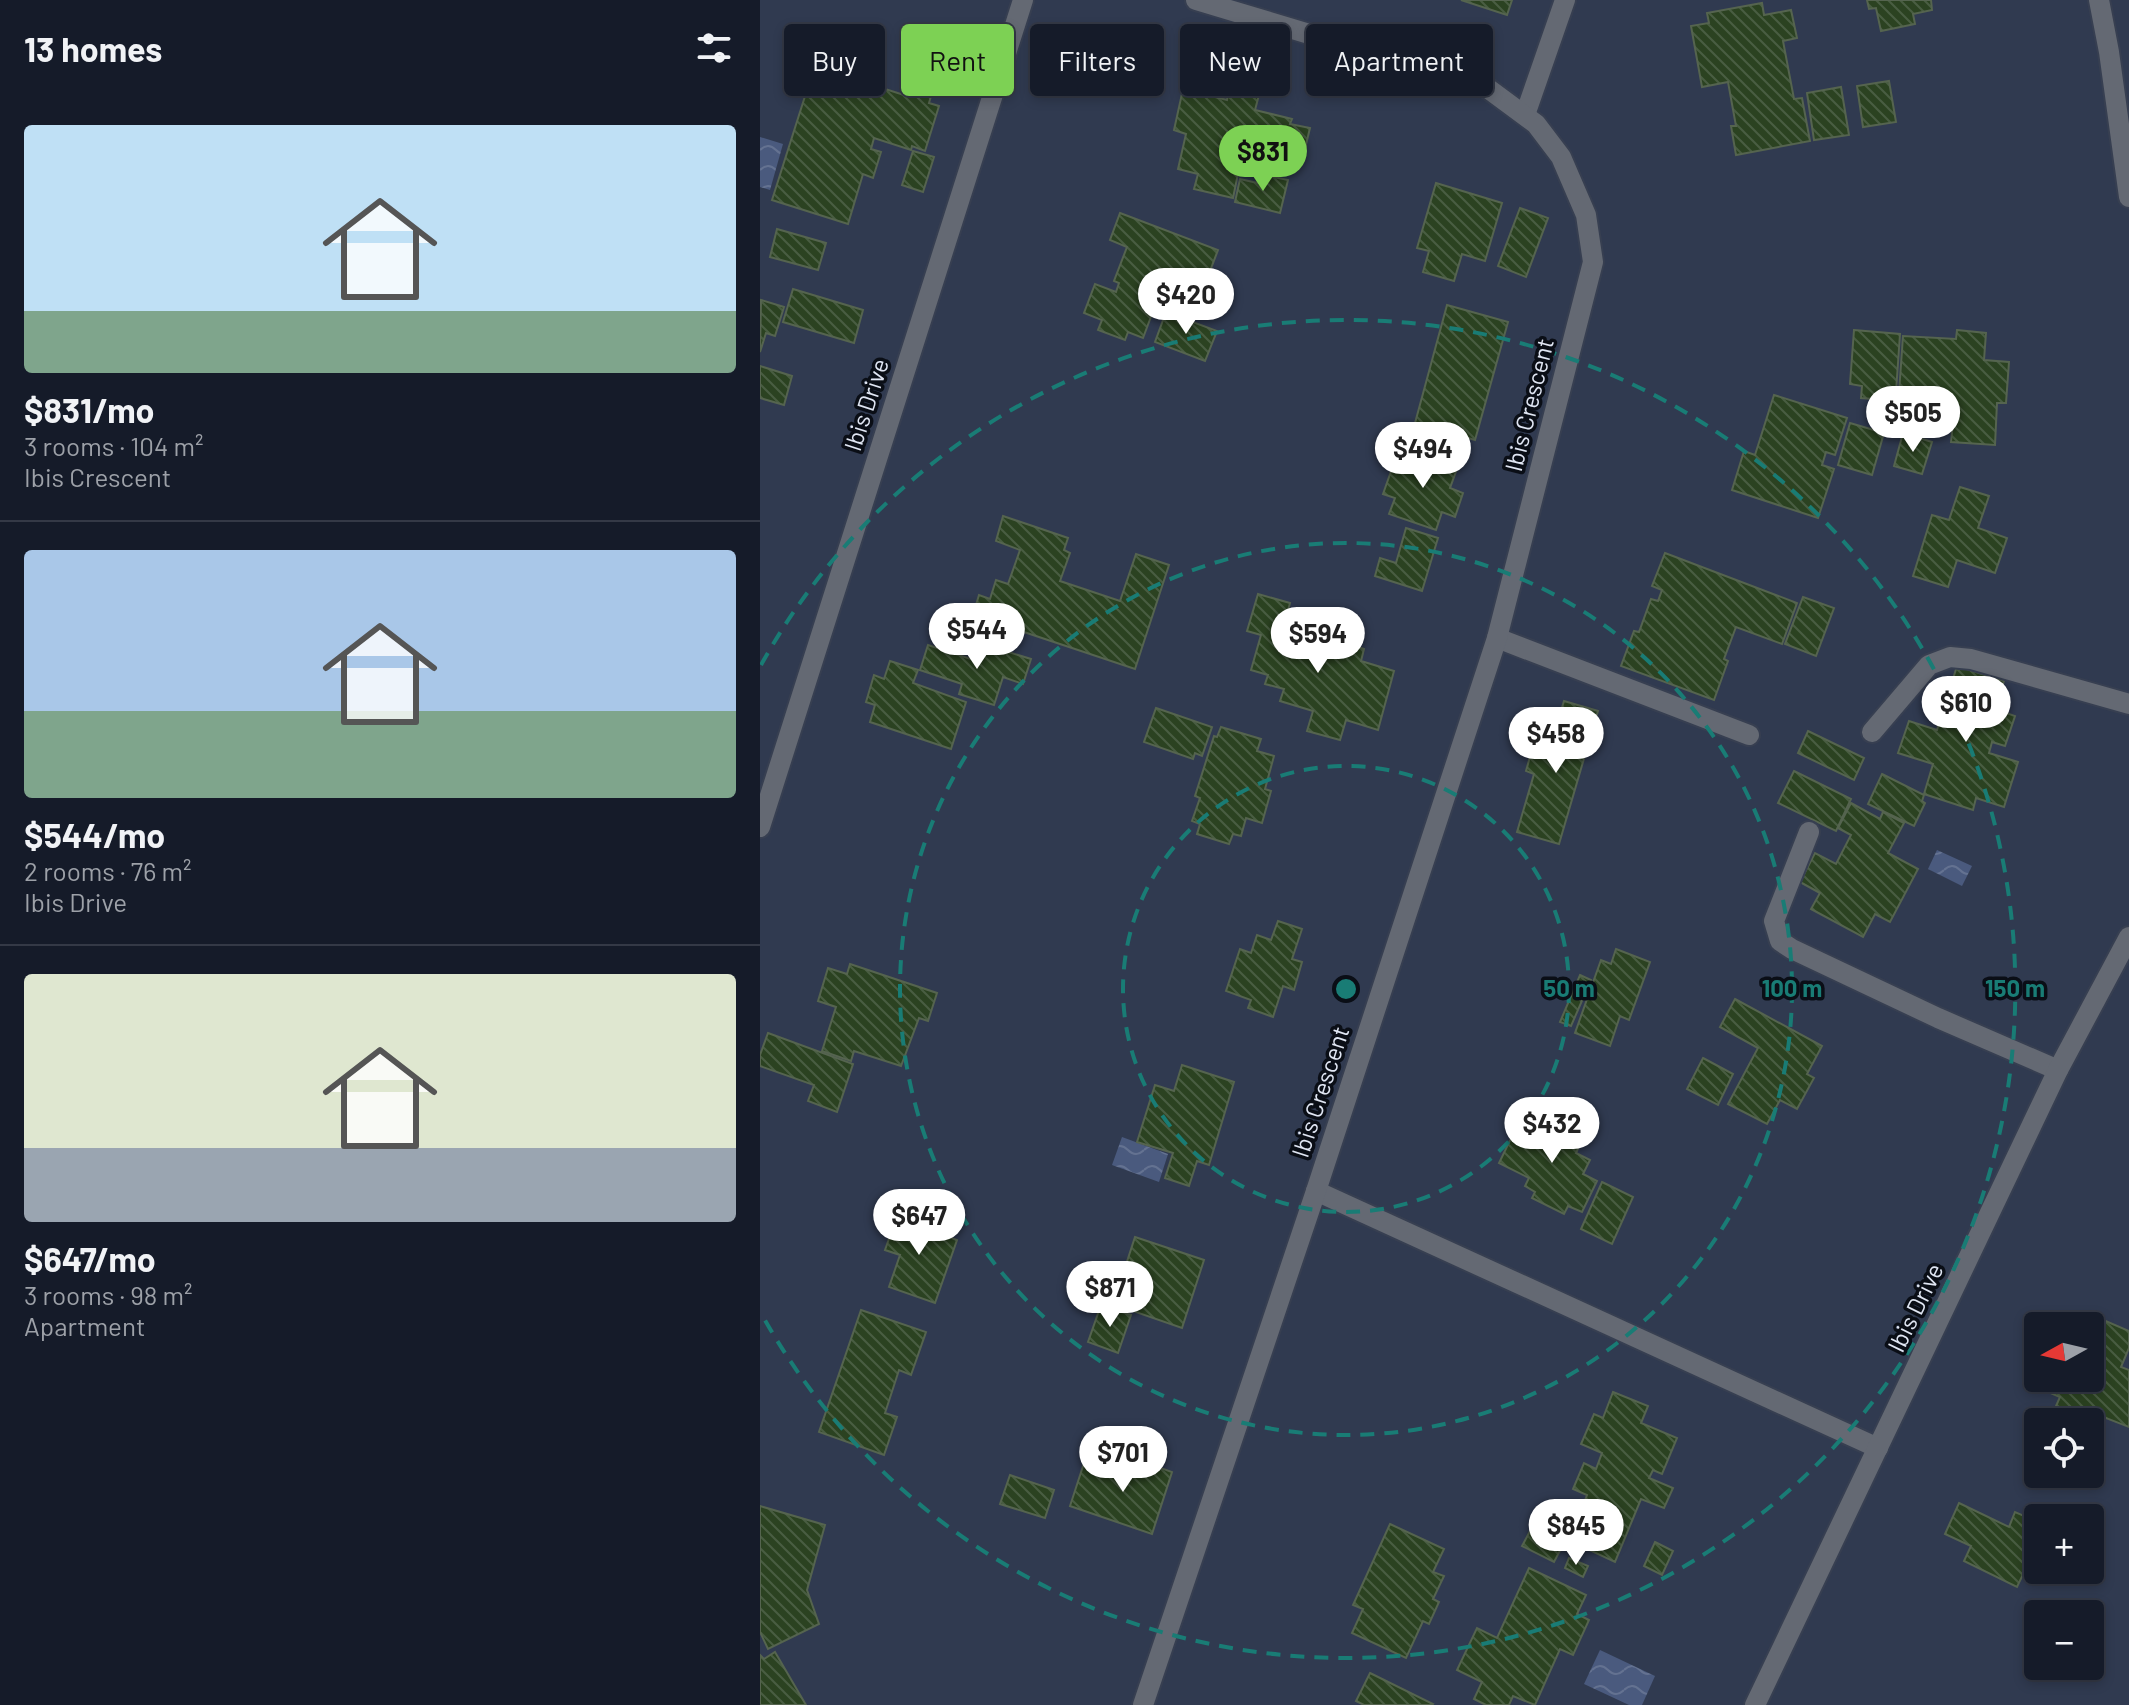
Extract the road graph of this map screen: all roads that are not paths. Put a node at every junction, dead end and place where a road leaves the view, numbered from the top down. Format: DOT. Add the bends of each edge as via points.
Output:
graph roads {
  1 [pos="1023,0"];
  2 [pos="1196,0"];
  3 [pos="1565,0"];
  4 [pos="2099,0"];
  5 [pos="1525,115"];
  6 [pos="2129,197"];
  7 [pos="1497,638"];
  8 [pos="2129,704"];
  9 [pos="1872,732"];
  10 [pos="1749,735"];
  11 [pos="760,827"];
  12 [pos="1809,832"];
  13 [pos="2129,937"];
  14 [pos="2058,1070"];
  15 [pos="1316,1191"];
  16 [pos="1878,1448"];
  17 [pos="1143,1705"];
  18 [pos="1755,1705"];
  1 -- 11 [label="street, Ibis Drive"];
  2 -- 5 [label="street, Ibis Crescent" via="1486,87"];
  3 -- 5 [label="street"];
  4 -- 6 [label="street"];
  5 -- 7 [label="street, Ibis Crescent" via="1561,157 1586,215 1593,262"];
  7 -- 10 [label="street"];
  7 -- 15 [label="street, Ibis Crescent"];
  8 -- 9 [label="street" via="1950,657 1929,665"];
  12 -- 14 [label="street" via="1774,921 1780,941"];
  13 -- 14 [label="street, Ibis Drive"];
  14 -- 16 [label="street, Ibis Drive"];
  15 -- 16 [label="street, Ibis Crescent"];
  15 -- 17 [label="street, Ibis Crescent"];
  16 -- 18 [label="street, Ibis Drive"];
}
